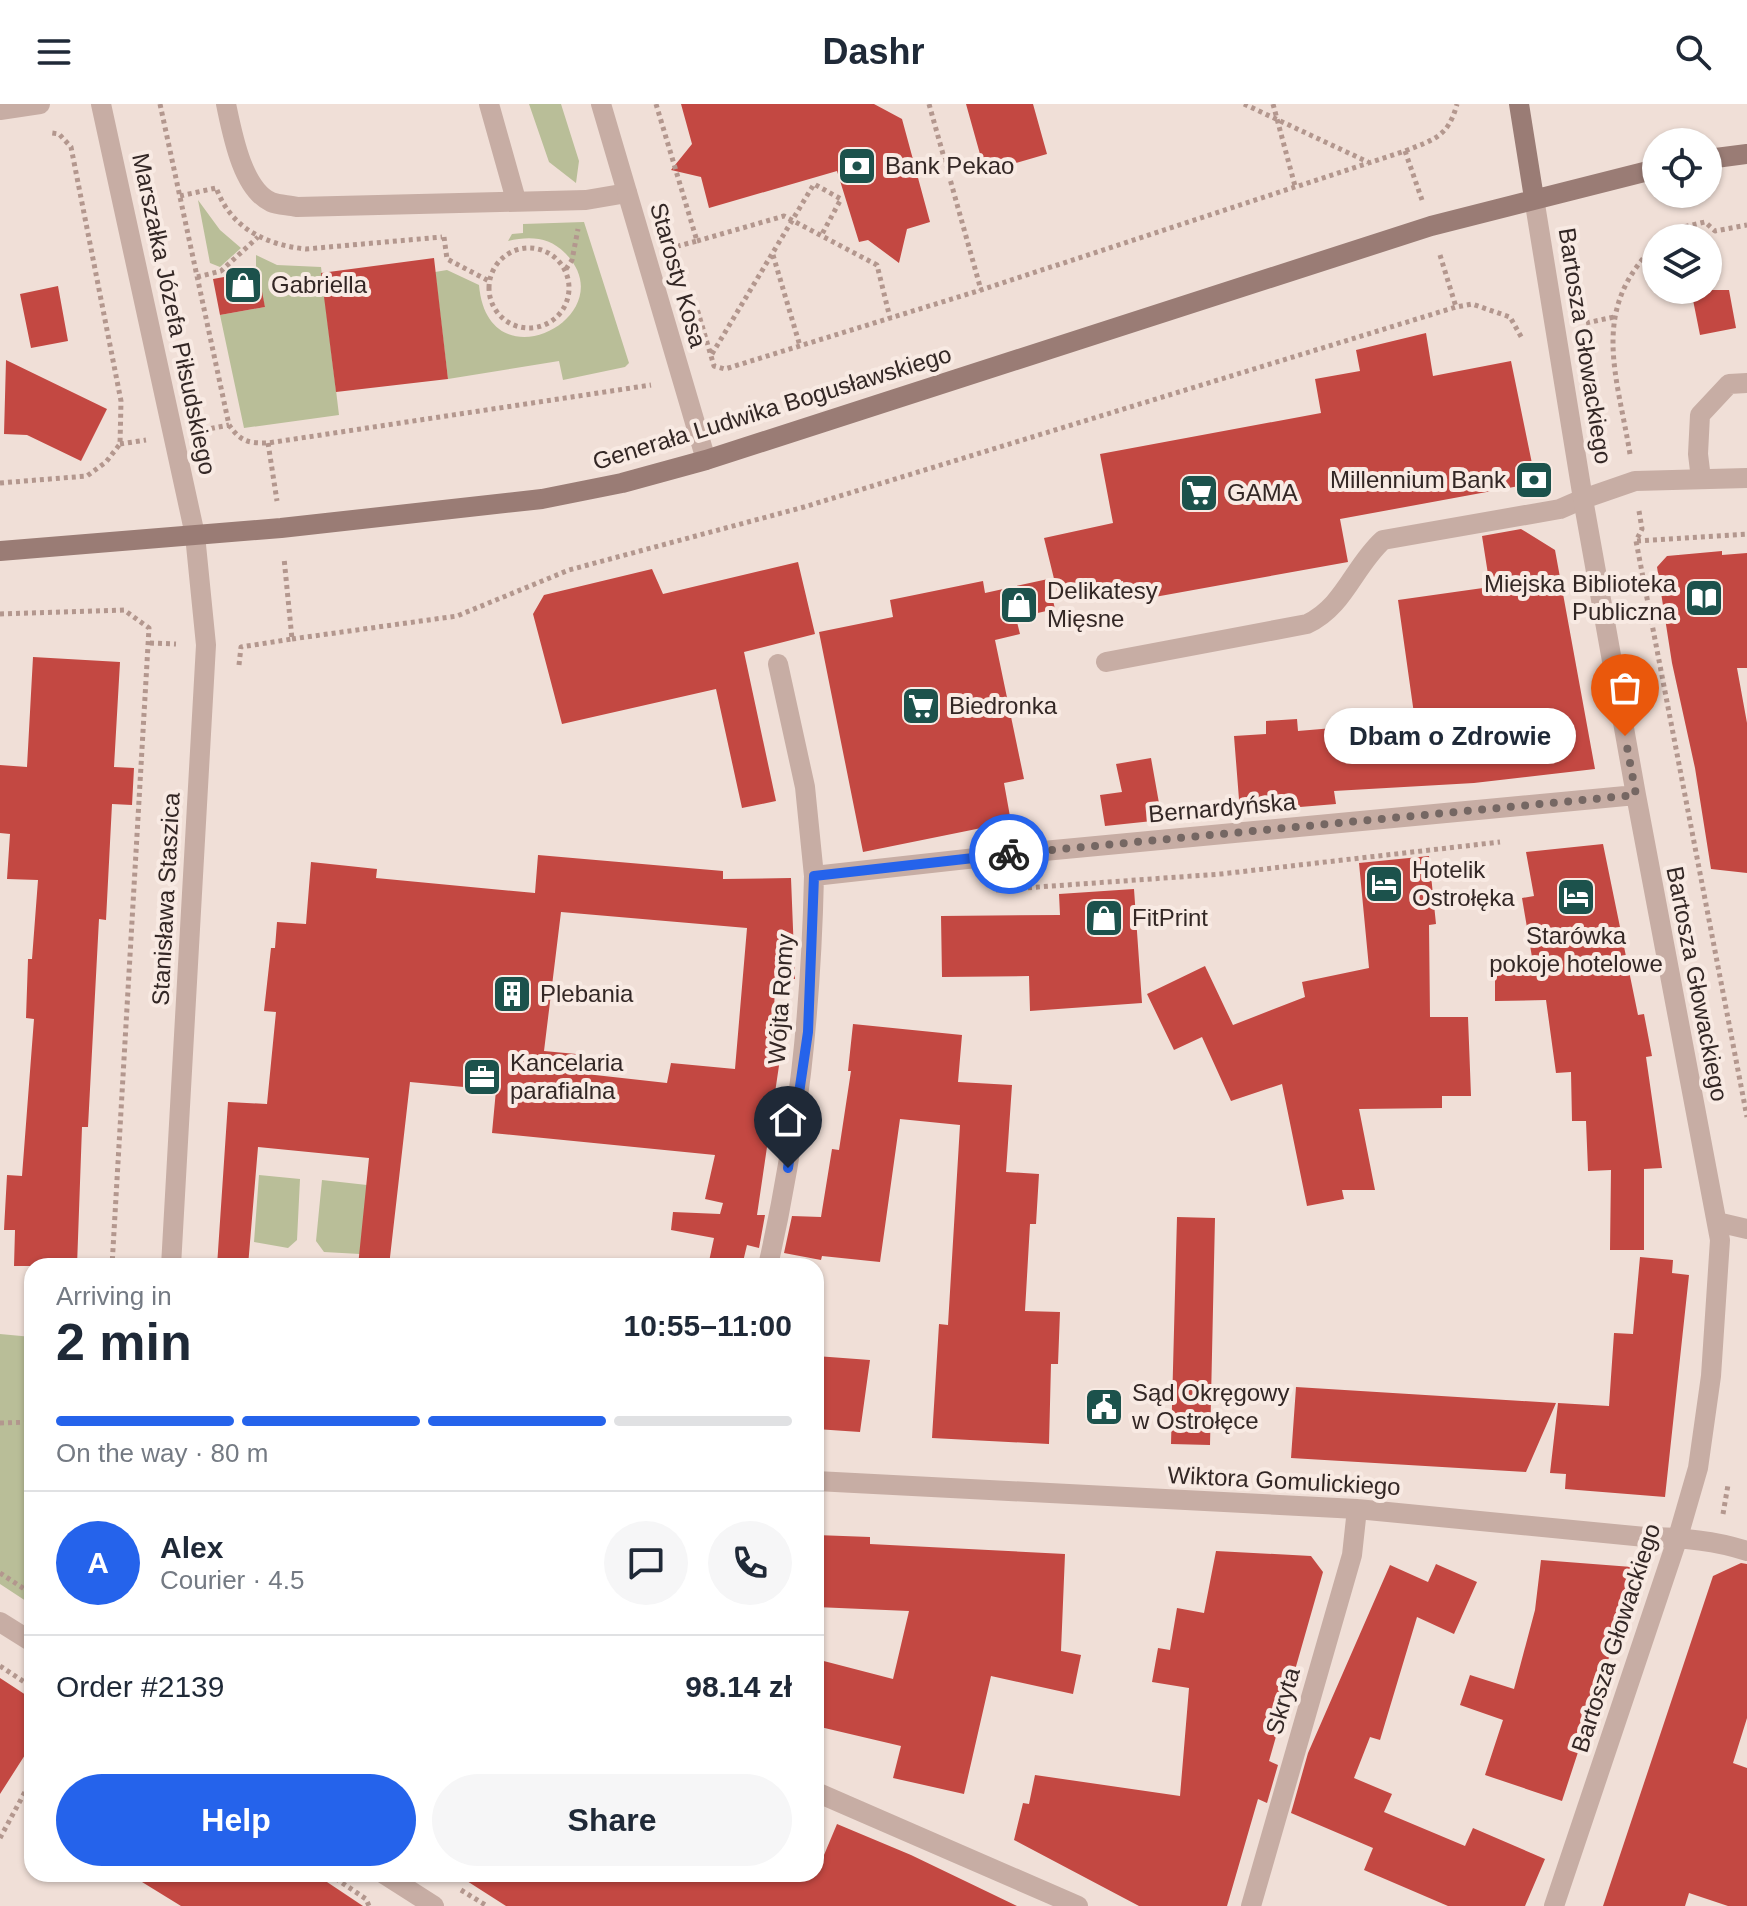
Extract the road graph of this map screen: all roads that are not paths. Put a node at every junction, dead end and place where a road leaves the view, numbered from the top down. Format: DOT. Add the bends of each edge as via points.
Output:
graph roads {
  1 [pos="40,104"];
  2 [pos="101,104"];
  3 [pos="226,104"];
  4 [pos="489,104"];
  5 [pos="601,104"];
  6 [pos="1519,104"];
  7 [pos="0,110"];
  8 [pos="1747,154"];
  9 [pos="1722,157"];
  10 [pos="1642,172"];
  11 [pos="627,193"];
  12 [pos="1534,198"];
  13 [pos="516,200"];
  14 [pos="1747,383"];
  15 [pos="706,460"];
  16 [pos="1747,478"];
  17 [pos="1701,479"];
  18 [pos="1583,499"];
  19 [pos="195,535"];
  20 [pos="0,551"];
  21 [pos="1106,662"];
  22 [pos="778,664"];
  23 [pos="1636,795"];
  24 [pos="814,876"];
  25 [pos="1717,1222"];
  26 [pos="1747,1229"];
  27 [pos="171,1258"];
  28 [pos="770,1258"];
  29 [pos="824,1481"];
  30 [pos="1357,1509"];
  31 [pos="1678,1537"];
  32 [pos="1747,1551"];
  33 [pos="0,1622"];
  34 [pos="24,1637"];
  35 [pos="824,1795"];
  36 [pos="413,1891"];
  37 [pos="434,1906"];
  38 [pos="1078,1906"];
  39 [pos="1251,1906"];
  40 [pos="1554,1906"];
  1 -- 7 [label="street"];
  2 -- 19 [label="street, Marszałka Józefa Piłsudskiego"];
  3 -- 13 [label="street" via="239,157 269,202 297,207"];
  4 -- 13 [label="street"];
  5 -- 11 [label="street, Starosty Kosa"];
  6 -- 12 [label="street"];
  8 -- 9 [label="street"];
  10 -- 12 [label="street, Generała Ludwika Bogusławskiego"];
  11 -- 13 [label="street" via="586,200"];
  11 -- 15 [label="street, Starosty Kosa"];
  12 -- 15 [label="street, Generała Ludwika Bogusławskiego" via="1389,239"];
  12 -- 18 [label="street, Bartosza Głowackiego"];
  14 -- 17 [label="street" via="1729,384 1700,415"];
  15 -- 19 [label="street, Generała Ludwika Bogusławskiego" via="542,499"];
  16 -- 17 [label="street"];
  17 -- 18 [label="street" via="1635,481"];
  18 -- 21 [label="street" via="1560,509 1383,540 1336,602 1307,624"];
  18 -- 23 [label="street, Bartosza Głowackiego"];
  19 -- 20 [label="street, Generała Ludwika Bogusławskiego"];
  19 -- 27 [label="street, Stanisława Staszica" via="206,645"];
  22 -- 24 [label="street, Wójta Romy" via="805,787"];
  23 -- 24 [label="street, Bernardyńska"];
  23 -- 25 [label="street, Bartosza Głowackiego"];
  24 -- 28 [label="street, Wójta Romy" via="808,1032"];
  25 -- 26 [label="street"];
  25 -- 31 [label="street, Bartosza Głowackiego" via="1721,1264 1711,1376 1698,1468"];
  29 -- 30 [label="street, Wiktora Gomulickiego"];
  30 -- 31 [label="street, Wiktora Gomulickiego"];
  30 -- 39 [label="street, Skryta" via="1352,1555"];
  31 -- 32 [label="street, Wiktora Gomulickiego"];
  31 -- 40 [label="street, Bartosza Głowackiego"];
  33 -- 34 [label="street"];
  35 -- 38 [label="street"];
  36 -- 37 [label="street"];
}
